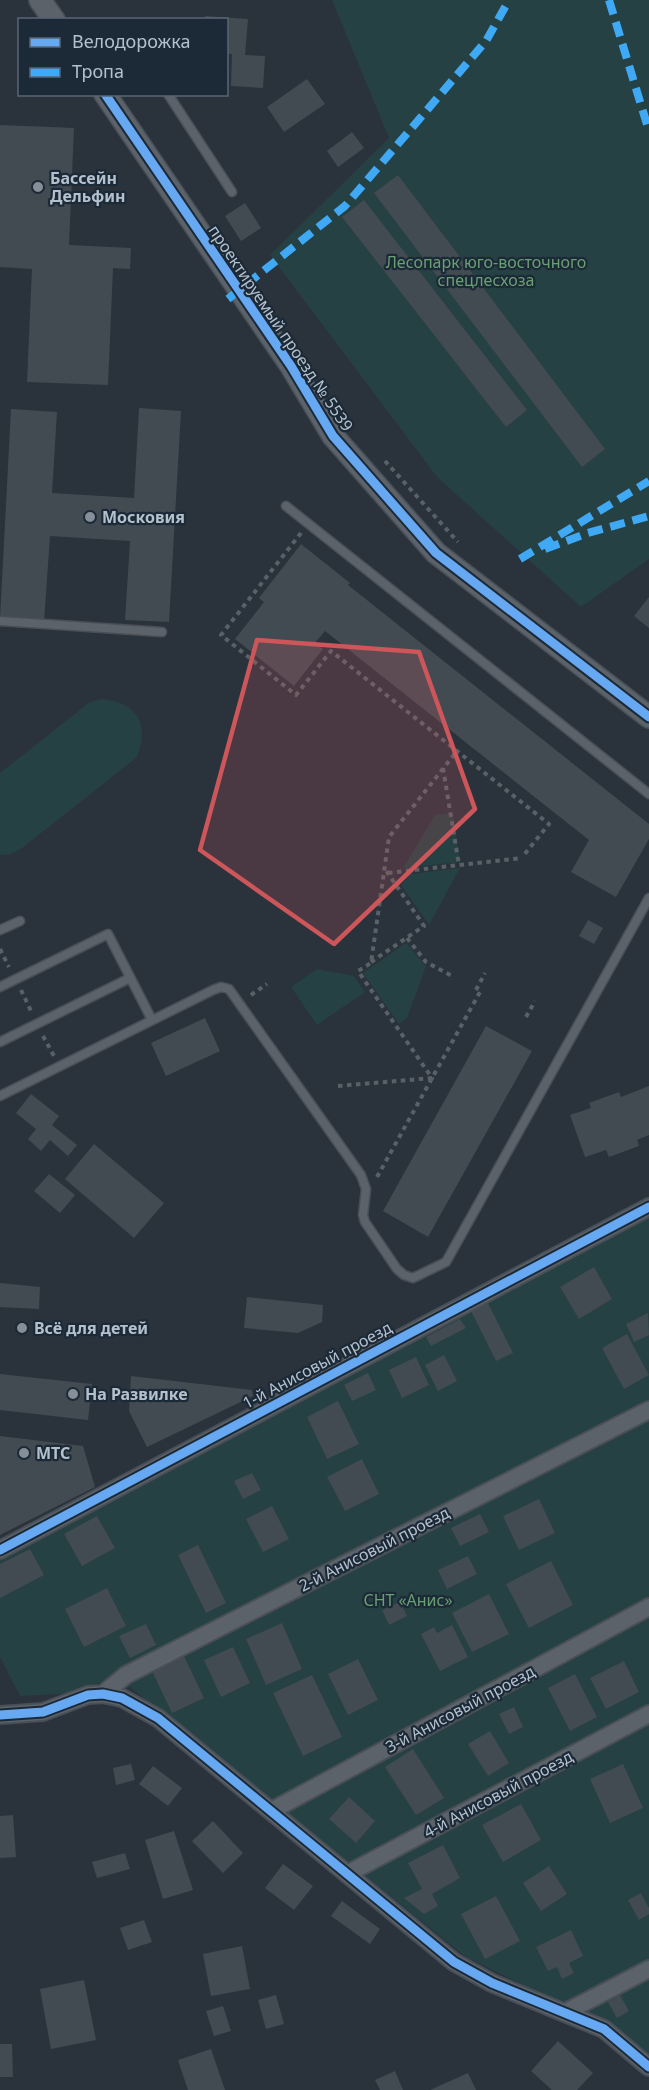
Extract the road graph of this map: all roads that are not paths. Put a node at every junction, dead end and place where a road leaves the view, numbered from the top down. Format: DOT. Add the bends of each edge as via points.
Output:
graph roads {
  1 [pos="40,0"];
  2 [pos="53,18"];
  3 [pos="106,96"];
  4 [pos="169,96"];
  5 [pos="232,192"];
  6 [pos="286,506"];
  7 [pos="0,621"];
  8 [pos="162,632"];
  9 [pos="649,717"];
  10 [pos="649,794"];
  11 [pos="649,898"];
  12 [pos="20,921"];
  13 [pos="0,930"];
  14 [pos="130,978"];
  15 [pos="0,987"];
  16 [pos="152,1020"];
  17 [pos="0,1042"];
  18 [pos="0,1096"];
  19 [pos="649,1207"];
  20 [pos="649,1410"];
  21 [pos="0,1550"];
  22 [pos="649,1607"];
  23 [pos="103,1694"];
  24 [pos="0,1714"];
  25 [pos="649,1714"];
  26 [pos="271,1811"];
  27 [pos="347,1874"];
  28 [pos="649,1969"];
  29 [pos="567,2012"];
  30 [pos="649,2067"];
  1 -- 2 [label="street"];
  3 -- 9 [label="street, проектируемый проезд № 5539" via="284,357 333,436 436,553"];
  4 -- 5 [label="lane"];
  6 -- 10 [label="lane"];
  7 -- 8 [label="lane"];
  11 -- 16 [label="lane" via="446,1262 422,1276 404,1275 365,1222 365,1185 361,1175 229,990 221,987"];
  12 -- 13 [label="lane"];
  14 -- 15 [label="lane" via="108,934"];
  14 -- 16 [label="lane"];
  14 -- 17 [label="lane"];
  16 -- 18 [label="lane"];
  19 -- 21 [label="street, 1-й Анисовый проезд"];
  20 -- 23 [label="street, 2-й Анисовый проезд" via="126,1675"];
  22 -- 26 [label="street, 3-й Анисовый проезд"];
  23 -- 24 [label="street" via="88,1695 43,1712"];
  23 -- 26 [label="street" via="122,1698 158,1718"];
  25 -- 27 [label="street, 4-й Анисовый проезд"];
  26 -- 27 [label="street"];
  27 -- 29 [label="street" via="454,1962 492,1983"];
  28 -- 29 [label="street"];
  29 -- 30 [label="street" via="604,2029"];
}
